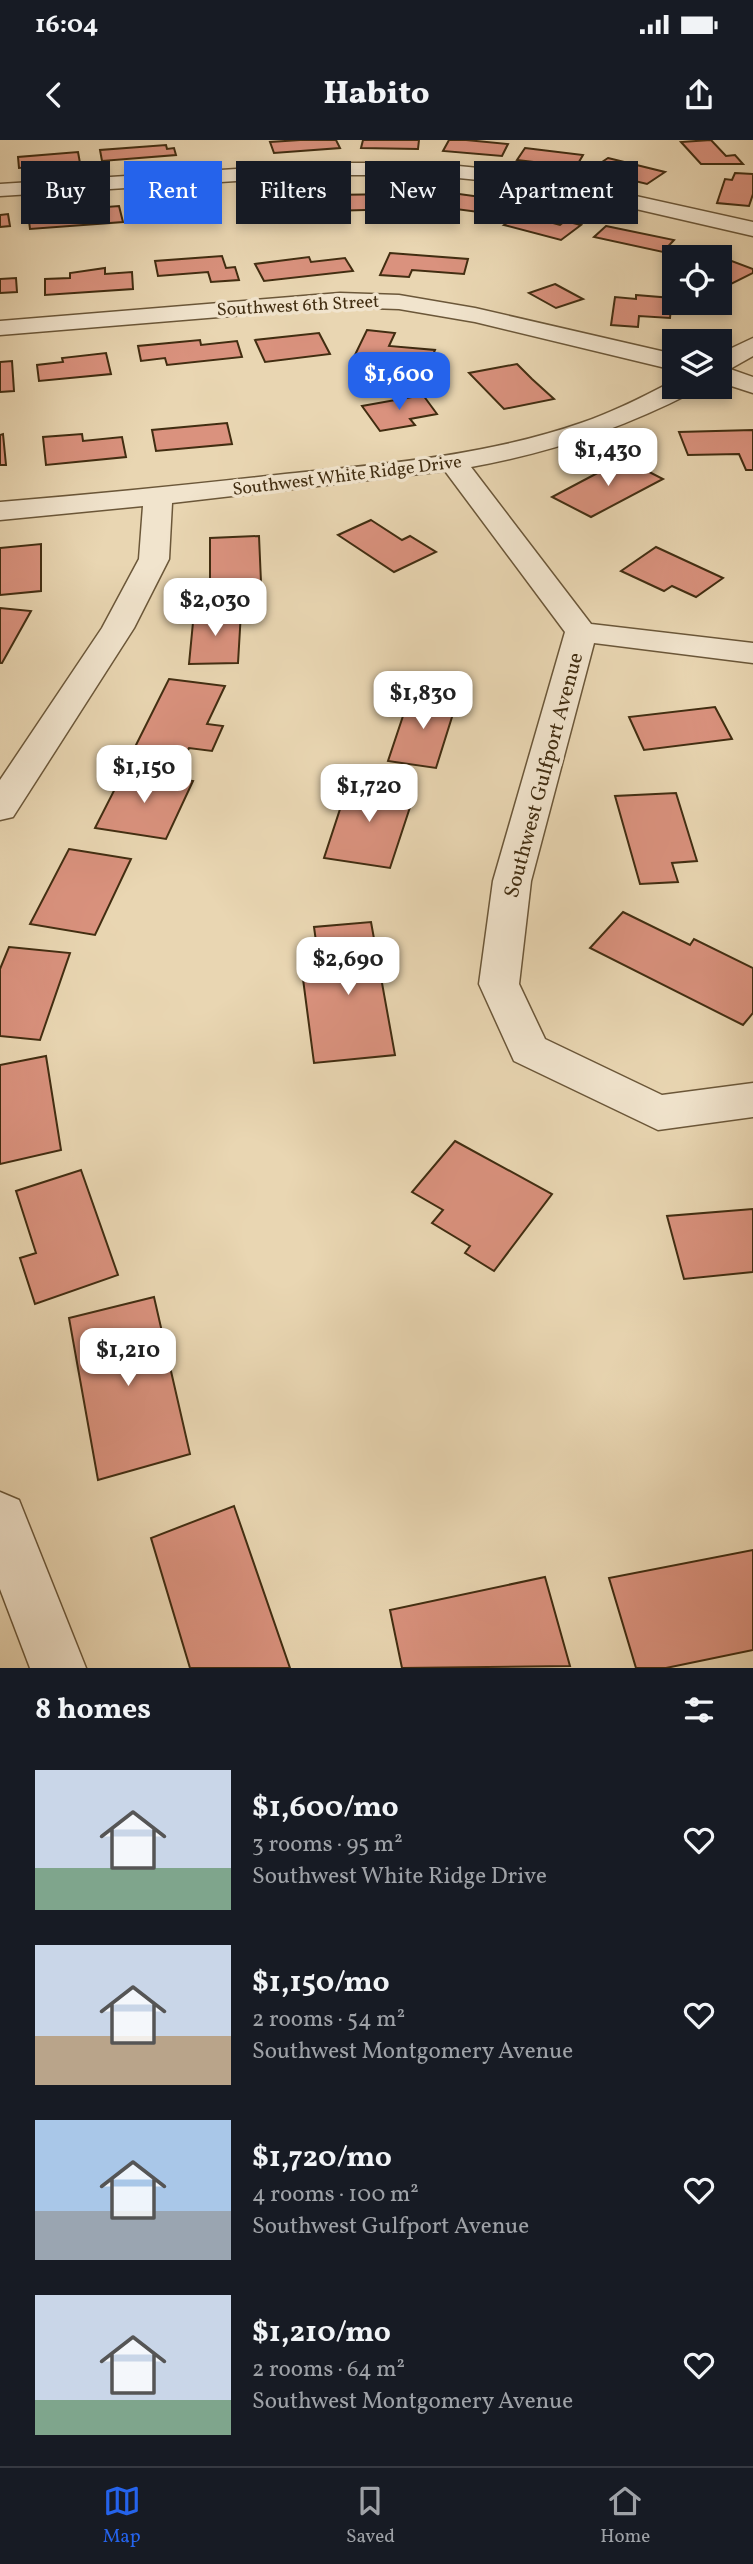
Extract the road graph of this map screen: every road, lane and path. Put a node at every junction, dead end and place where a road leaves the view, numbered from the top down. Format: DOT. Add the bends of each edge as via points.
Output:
graph roads {
  1 [pos="0,190"];
  2 [pos="753,229"];
  3 [pos="0,328"];
  4 [pos="753,346"];
  5 [pos="732,358"];
  6 [pos="662,359"];
  7 [pos="732,378"];
  8 [pos="753,385"];
  9 [pos="662,398"];
  10 [pos="454,464"];
  11 [pos="158,497"];
  12 [pos="0,511"];
  13 [pos="581,632"];
  14 [pos="753,653"];
  15 [pos="0,808"];
  16 [pos="753,1100"];
  17 [pos="0,1518"];
  18 [pos="58,1668"];
  1 -- 2 [label="street" via="331,169 427,169 532,179"];
  3 -- 6 [label="street, Southwest 6th Street" via="340,300 399,302"];
  4 -- 5 [label="street"];
  7 -- 8 [label="street"];
  9 -- 10 [label="street, Southwest White Ridge Drive" via="530,448"];
  10 -- 11 [label="street, Southwest White Ridge Drive"];
  10 -- 13 [label="street, Southwest Gulfport Avenue"];
  11 -- 12 [label="street, Southwest White Ridge Drive"];
  11 -- 15 [label="street" via="154,559 118,628"];
  13 -- 14 [label="street"];
  13 -- 16 [label="street, Southwest Gulfport Avenue" via="512,881 499,984 529,1050 658,1113"];
  17 -- 18 [label="street"];
}
